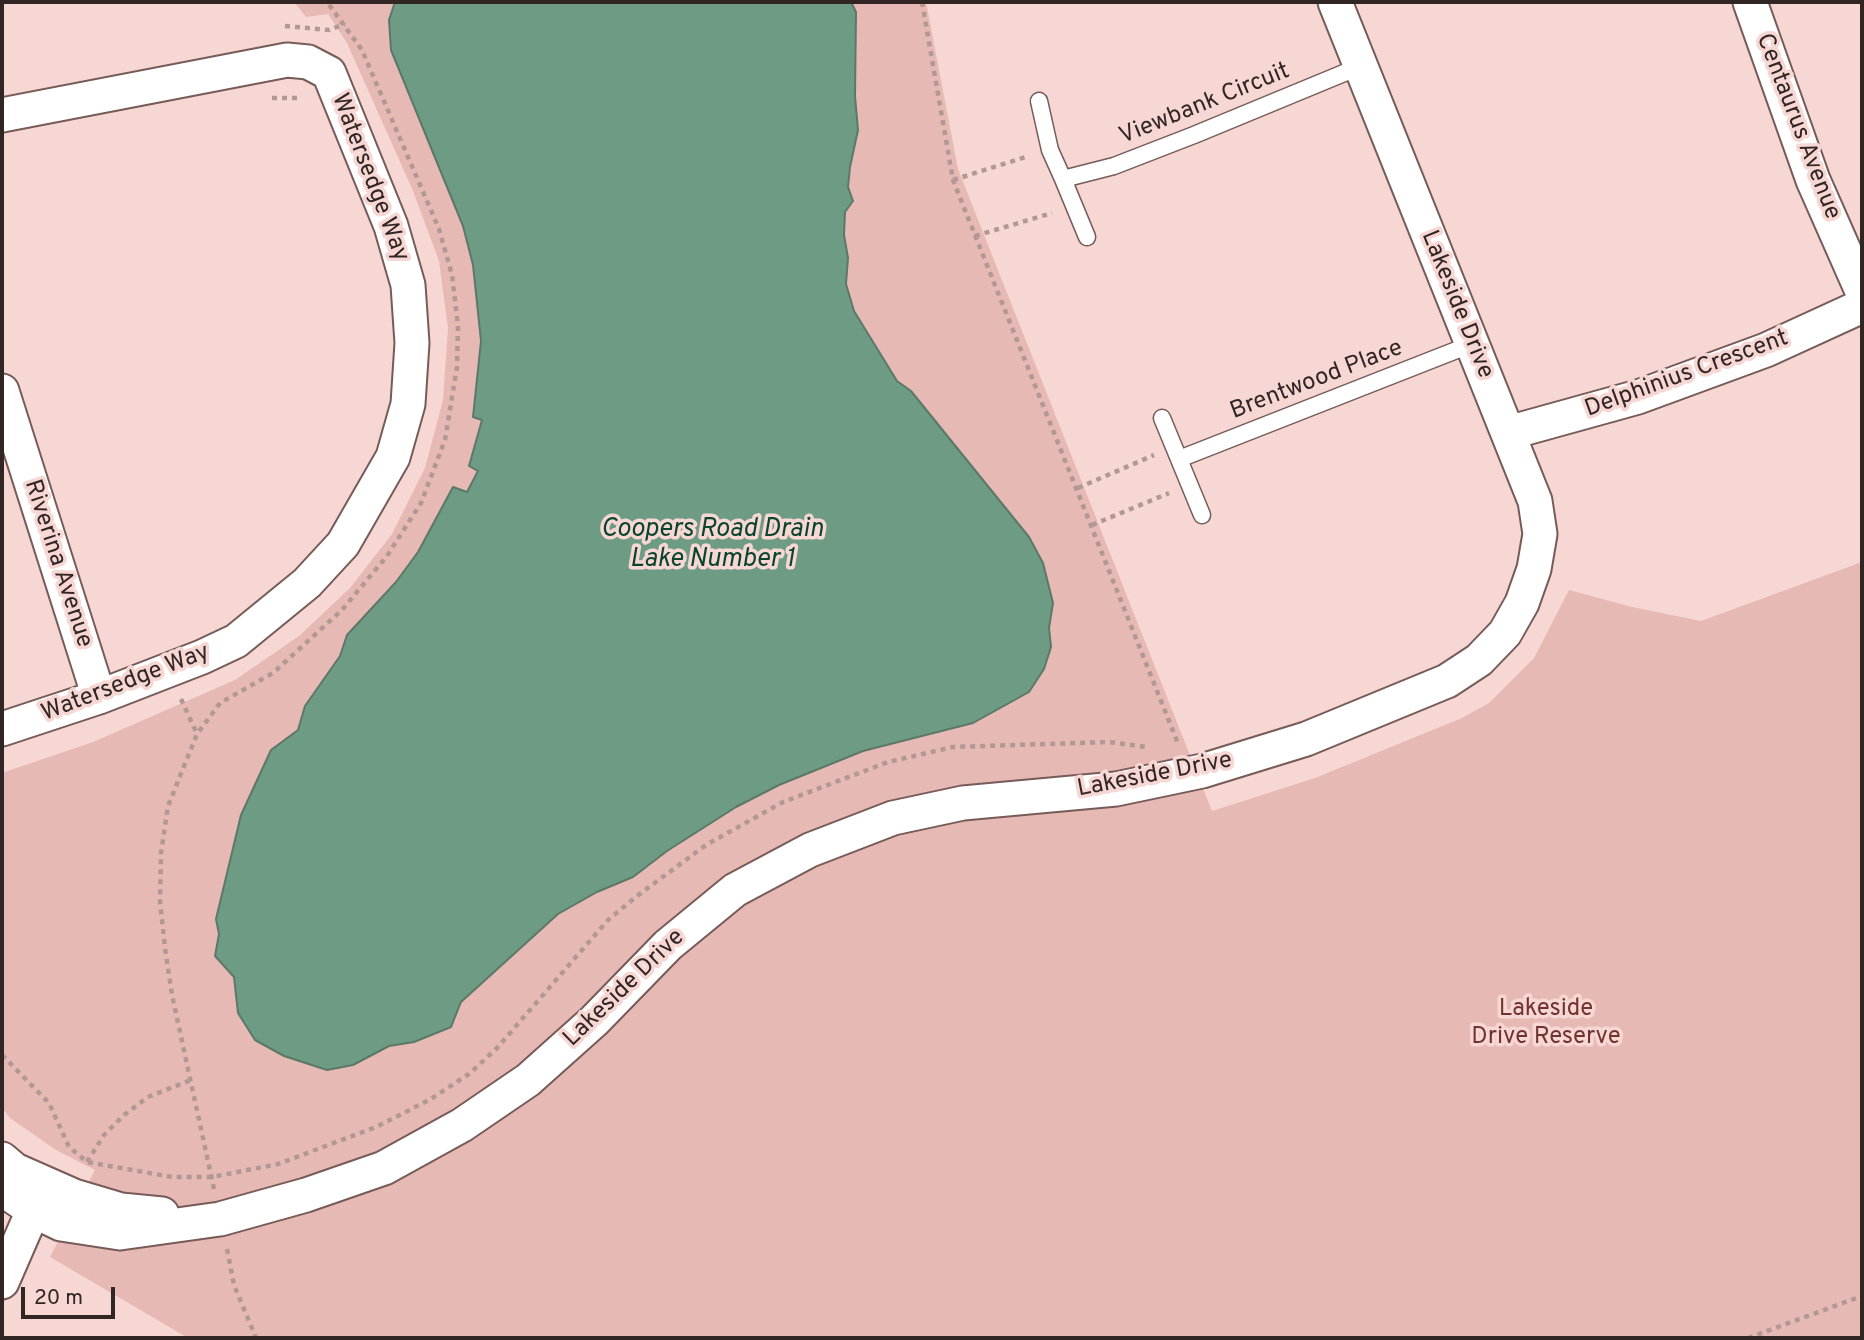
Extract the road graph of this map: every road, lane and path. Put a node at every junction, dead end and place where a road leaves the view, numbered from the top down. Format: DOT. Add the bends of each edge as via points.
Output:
graph roads {
  1 [pos="327,2"];
  2 [pos="922,2"];
  3 [pos="1335,2"];
  4 [pos="1750,2"];
  5 [pos="1361,66"];
  6 [pos="1039,100"];
  7 [pos="2,116"];
  8 [pos="1050,150"];
  9 [pos="1063,179"];
  10 [pos="953,180"];
  11 [pos="1074,206"];
  12 [pos="975,236"];
  13 [pos="1087,237"];
  14 [pos="1862,290"];
  15 [pos="1862,306"];
  16 [pos="1472,344"];
  17 [pos="2,391"];
  18 [pos="1161,418"];
  19 [pos="1508,433"];
  20 [pos="1176,453"];
  21 [pos="1190,485"];
  22 [pos="1078,488"];
  23 [pos="1202,515"];
  24 [pos="1093,525"];
  25 [pos="99,697"];
  26 [pos="2,729"];
  27 [pos="1178,743"];
  28 [pos="2,1055"];
  29 [pos="191,1080"];
  30 [pos="87,1162"];
  31 [pos="22,1190"];
  32 [pos="220,1219"];
  33 [pos="2,1282"];
  34 [pos="1862,1296"];
  35 [pos="256,1338"];
  36 [pos="1748,1338"];
  1 -- 29 [label="path" via="362,50 439,229 452,275 457,367 445,440 421,503 387,556 342,610 273,673 220,703 197,734 181,769 161,853 160,901 172,995"];
  2 -- 10 [label="path"];
  3 -- 5 [label="street, Lakeside Drive"];
  4 -- 14 [label="street, Centaurus Avenue" via="1813,180"];
  5 -- 9 [label="lane, Viewbank Circuit" via="1114,166"];
  5 -- 16 [label="street, Lakeside Drive"];
  6 -- 8 [label="lane"];
  7 -- 25 [label="street, Watersedge Way" via="287,60 308,62 329,73 338,93 391,226 408,285 412,342 408,404 393,457 343,544 307,583 236,640"];
  8 -- 9 [label="lane"];
  8 -- 10 [label="path"];
  9 -- 11 [label="lane"];
  10 -- 12 [label="path"];
  11 -- 12 [label="path"];
  11 -- 13 [label="lane"];
  12 -- 22 [label="path"];
  15 -- 19 [label="street, Delphinius Crescent" via="1766,350 1638,397"];
  16 -- 19 [label="street, Lakeside Drive"];
  16 -- 20 [label="lane, Brentwood Place"];
  17 -- 25 [label="street, Riverina Avenue"];
  18 -- 20 [label="lane"];
  19 -- 32 [label="street, Lakeside Drive" via="1535,501 1539,534 1534,569 1505,634 1479,660 1447,681 1306,738 1202,771 1116,789 951,806 893,818 810,850 735,890 668,945 528,1080 462,1125 384,1168"];
  20 -- 21 [label="lane"];
  20 -- 22 [label="path"];
  21 -- 23 [label="lane"];
  21 -- 24 [label="path"];
  22 -- 24 [label="path"];
  24 -- 27 [label="path"];
  25 -- 26 [label="street, Watersedge Way"];
  28 -- 30 [label="path" via="49,1103 69,1147"];
  29 -- 30 [label="path" via="148,1097 124,1115"];
  29 -- 32 [label="path"];
  30 -- 31 [label="path"];
  31 -- 32 [label="street, Lakeside Drive" via="61,1224 120,1233"];
  31 -- 33 [label="street"];
  32 -- 35 [label="path" via="234,1285"];
  34 -- 36 [label="path"];
}
